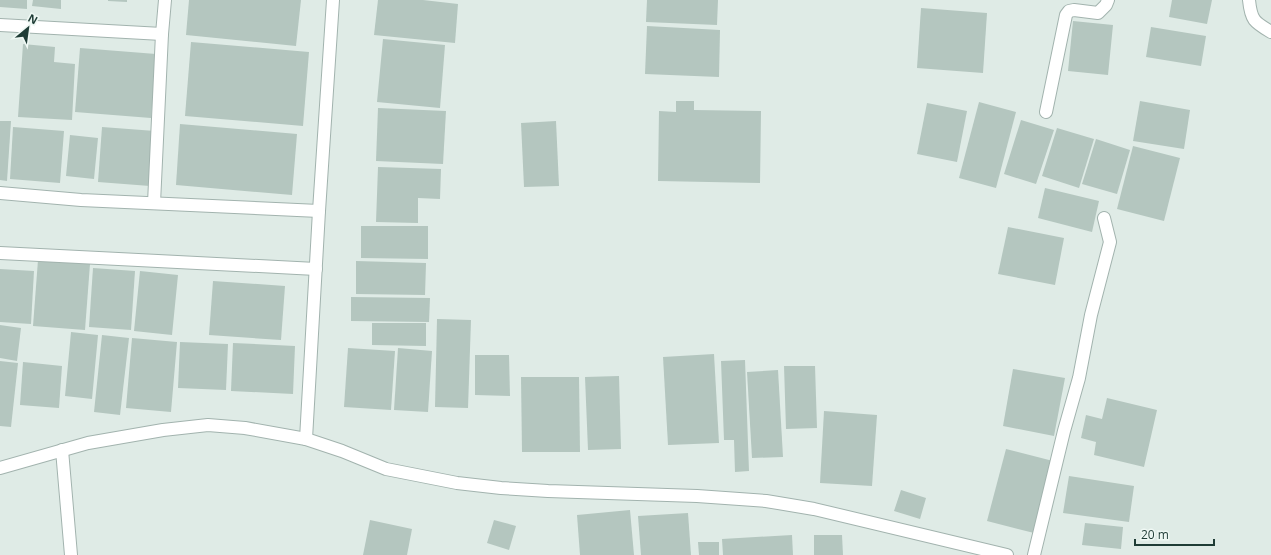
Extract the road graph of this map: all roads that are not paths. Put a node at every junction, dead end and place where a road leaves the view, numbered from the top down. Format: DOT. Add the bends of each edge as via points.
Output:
graph roads {
  1 [pos="165,0"];
  2 [pos="333,0"];
  3 [pos="1108,0"];
  4 [pos="1249,0"];
  5 [pos="0,25"];
  6 [pos="1271,32"];
  7 [pos="162,34"];
  8 [pos="1046,112"];
  9 [pos="0,193"];
  10 [pos="154,203"];
  11 [pos="319,211"];
  12 [pos="1104,218"];
  13 [pos="0,254"];
  14 [pos="316,269"];
  15 [pos="306,439"];
  16 [pos="62,450"];
  17 [pos="0,468"];
  18 [pos="71,555"];
  19 [pos="1007,555"];
  20 [pos="1034,555"];
  1 -- 7 [label="street"];
  2 -- 11 [label="street"];
  3 -- 8 [label="street" via="1098,13 1068,11"];
  4 -- 6 [label="street" via="1250,15 1259,25"];
  5 -- 7 [label="street"];
  7 -- 10 [label="street"];
  9 -- 10 [label="street"];
  10 -- 11 [label="street"];
  11 -- 14 [label="street"];
  12 -- 20 [label="street" via="1110,242"];
  13 -- 14 [label="street"];
  14 -- 15 [label="street"];
  15 -- 16 [label="street" via="245,428 208,425 163,430"];
  15 -- 19 [label="street" via="386,469 457,483 548,491 766,501 814,509"];
  16 -- 17 [label="street"];
  16 -- 18 [label="street"];
}
